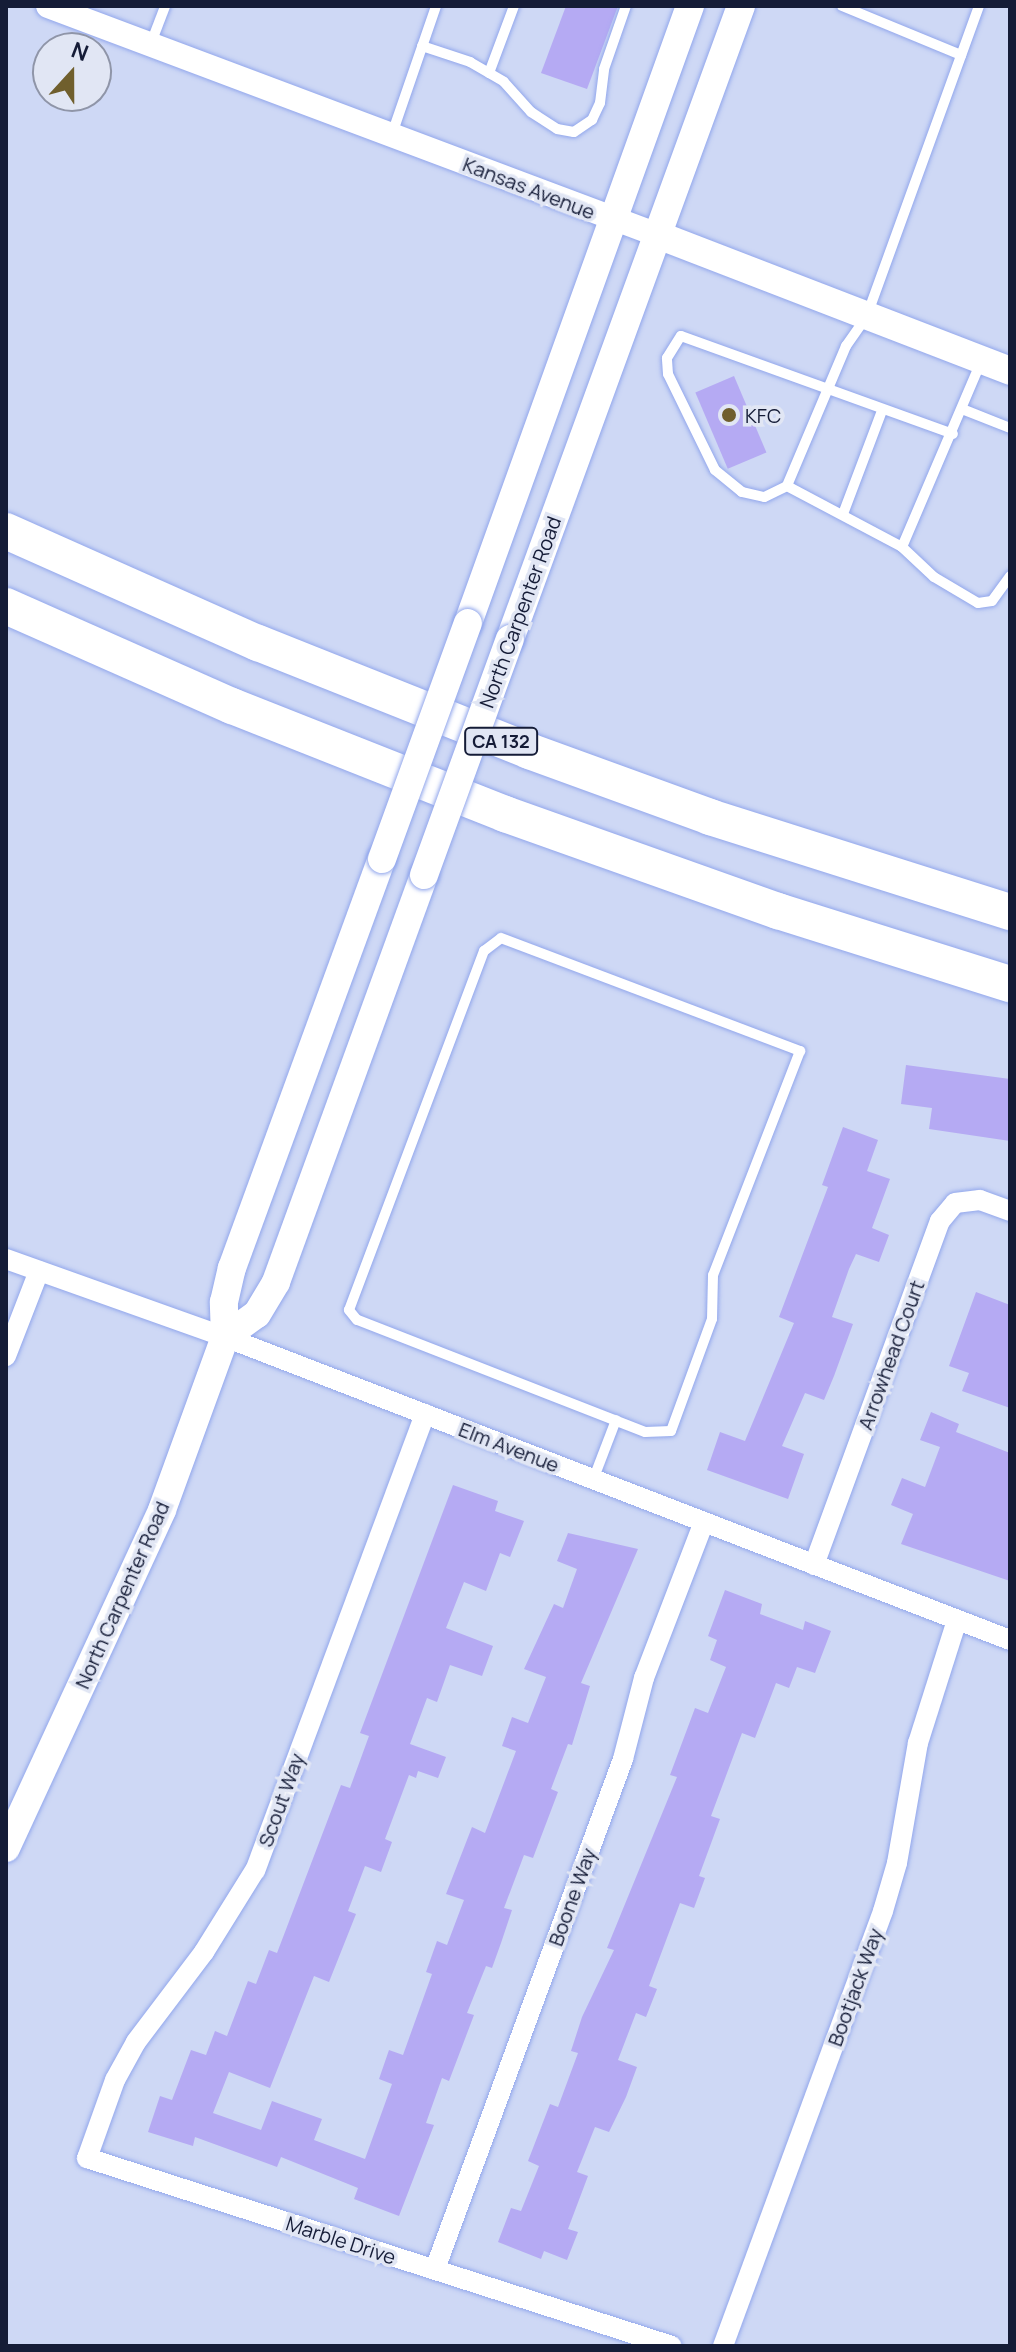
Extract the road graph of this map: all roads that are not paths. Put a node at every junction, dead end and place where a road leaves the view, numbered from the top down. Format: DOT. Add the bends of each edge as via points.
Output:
graph roads {
  1 [pos="48,6"];
  2 [pos="165,6"];
  3 [pos="436,6"];
  4 [pos="514,6"];
  5 [pos="626,6"];
  6 [pos="690,6"];
  7 [pos="741,6"];
  8 [pos="842,6"];
  9 [pos="979,6"];
  10 [pos="150,45"];
  11 [pos="422,46"];
  12 [pos="961,55"];
  13 [pos="489,73"];
  14 [pos="391,136"];
  15 [pos="615,220"];
  16 [pos="658,235"];
  17 [pos="867,316"];
  18 [pos="982,360"];
  19 [pos="1010,371"];
  20 [pos="826,392"];
  21 [pos="962,409"];
  22 [pos="882,411"];
  23 [pos="1010,428"];
  24 [pos="953,434"];
  25 [pos="787,486"];
  26 [pos="843,514"];
  27 [pos="6,531"];
  28 [pos="902,547"];
  29 [pos="1010,576"];
  30 [pos="6,606"];
  31 [pos="1010,912"];
  32 [pos="1010,984"];
  33 [pos="1010,1211"];
  34 [pos="6,1259"];
  35 [pos="39,1271"];
  36 [pos="225,1337"];
  37 [pos="6,1356"];
  38 [pos="425,1414"];
  39 [pos="616,1420"];
  40 [pos="593,1480"];
  41 [pos="704,1522"];
  42 [pos="814,1565"];
  43 [pos="957,1620"];
  44 [pos="1010,1640"];
  45 [pos="6,1848"];
  46 [pos="87,2158"];
  47 [pos="435,2269"];
  48 [pos="672,2346"];
  49 [pos="723,2346"];
  1 -- 10 [label="street, Kansas Avenue"];
  2 -- 10 [label="lane"];
  3 -- 11 [label="lane"];
  4 -- 13 [label="lane"];
  5 -- 13 [label="lane" via="604,69 600,103 592,120 574,132 557,129 531,112"];
  6 -- 15 [label="main road, North Carpenter Road"];
  7 -- 16 [label="main road, North Carpenter Road"];
  8 -- 12 [label="lane"];
  9 -- 12 [label="lane"];
  10 -- 14 [label="street, Kansas Avenue"];
  11 -- 13 [label="lane"];
  11 -- 14 [label="lane"];
  12 -- 17 [label="lane"];
  14 -- 15 [label="street, Kansas Avenue"];
  15 -- 16 [label="street, Kansas Avenue"];
  15 -- 36 [label="main road, North Carpenter Road, bridge" via="232,1268 224,1302"];
  16 -- 17 [label="main road, Kansas Avenue"];
  16 -- 36 [label="main road, North Carpenter Road, bridge" via="276,1282 257,1314"];
  17 -- 18 [label="main road, Kansas Avenue"];
  17 -- 20 [label="lane"];
  18 -- 19 [label="main road, Kansas Avenue"];
  18 -- 21 [label="lane"];
  20 -- 22 [label="lane"];
  20 -- 25 [label="lane"];
  20 -- 25 [label="lane" via="681,336 667,358 668,374 715,470 742,492 764,497"];
  21 -- 23 [label="lane"];
  21 -- 24 [label="lane"];
  22 -- 24 [label="lane"];
  22 -- 26 [label="lane"];
  24 -- 28 [label="lane"];
  25 -- 26 [label="lane"];
  26 -- 28 [label="lane"];
  27 -- 31 [label="highway, CA 132" via="232,632 503,742 710,817"];
  28 -- 29 [label="lane" via="934,577 978,603 992,601"];
  30 -- 32 [label="highway" via="232,706 492,809 778,911"];
  33 -- 42 [label="street, Arrowhead Court" via="980,1200 955,1203 940,1221"];
  34 -- 35 [label="street, Elm Avenue"];
  35 -- 36 [label="street, Elm Avenue"];
  35 -- 37 [label="street"];
  36 -- 38 [label="street, Elm Avenue"];
  36 -- 45 [label="main road, North Carpenter Road" via="162,1510"];
  38 -- 40 [label="street, Elm Avenue"];
  38 -- 46 [label="street, Scout Way" via="255,1870 204,1952 136,2042 115,2080"];
  39 -- 39 [label="lane" via="357,1320 349,1310 484,951 501,938 800,1051 713,1275 712,1319 671,1431 645,1432"];
  39 -- 40 [label="lane"];
  40 -- 41 [label="street, Elm Avenue"];
  41 -- 42 [label="street, Elm Avenue"];
  41 -- 47 [label="street, Boone Way" via="644,1678 623,1759"];
  42 -- 43 [label="street, Elm Avenue"];
  43 -- 44 [label="street, Elm Avenue"];
  43 -- 49 [label="street, Bootjack Way" via="918,1743 883,1911"];
  46 -- 47 [label="street, Marble Drive"];
  47 -- 48 [label="street, Marble Drive"];
}
